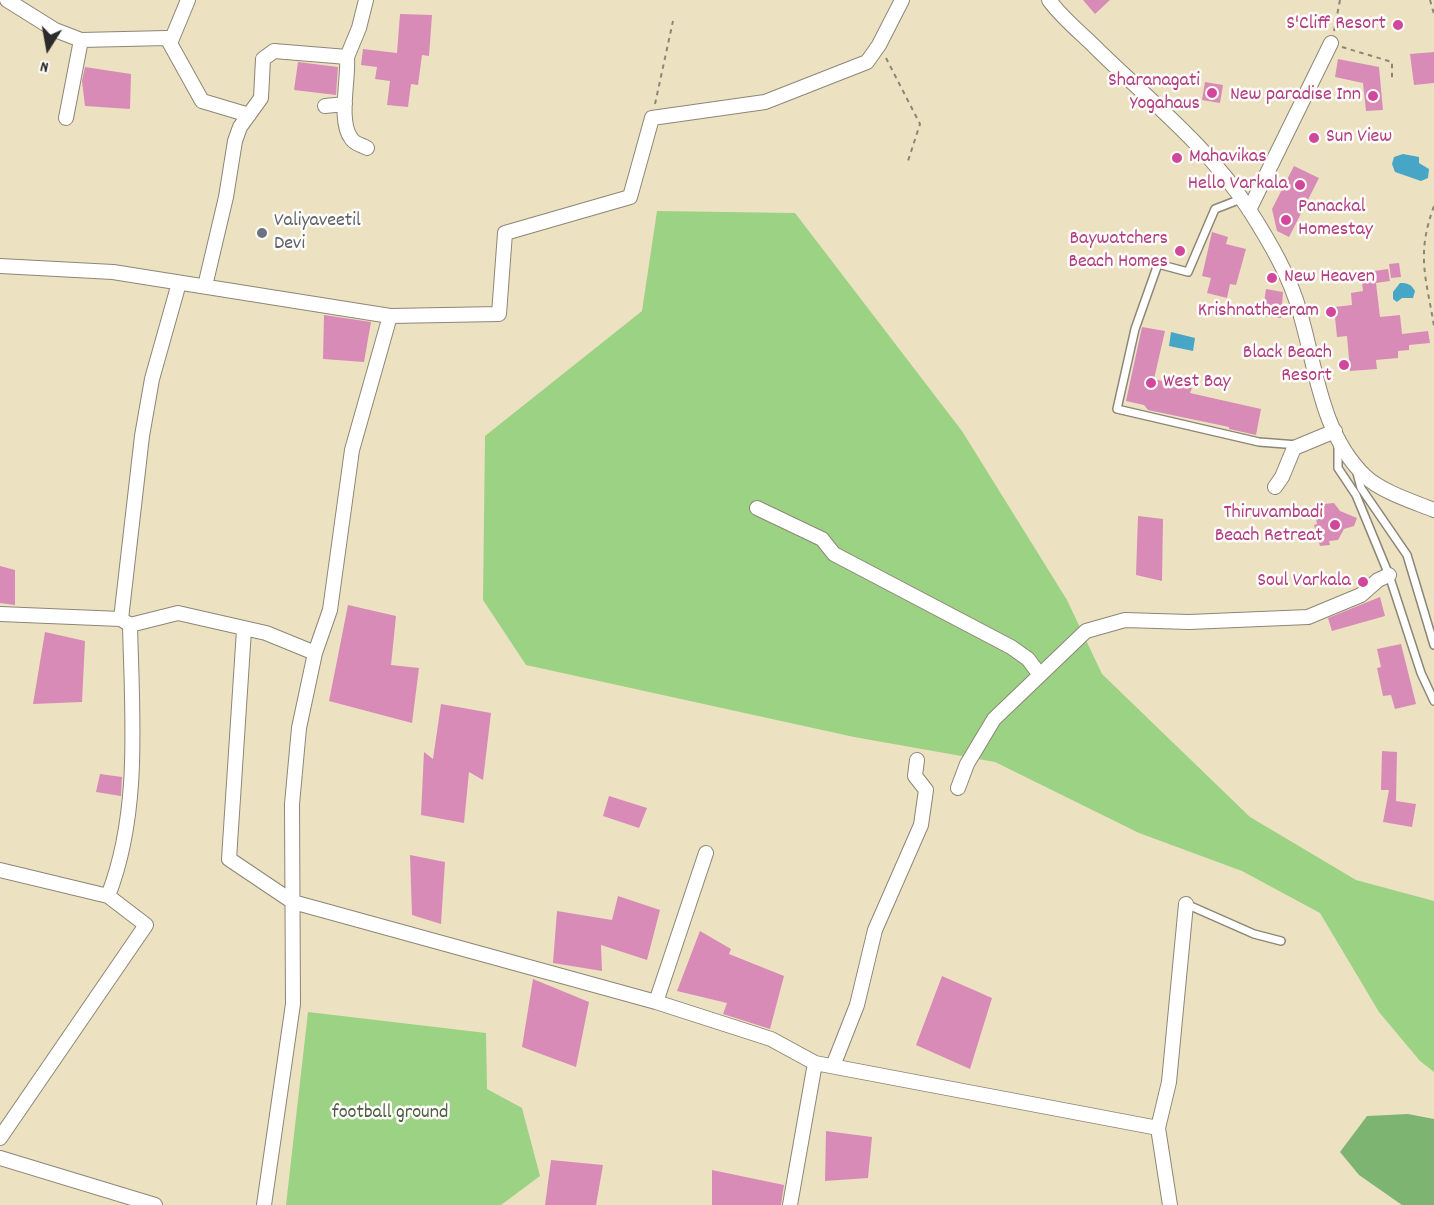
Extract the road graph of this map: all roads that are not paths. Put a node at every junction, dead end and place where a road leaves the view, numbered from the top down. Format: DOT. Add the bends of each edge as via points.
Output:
graph roads {
  1 [pos="7,0"];
  2 [pos="188,0"];
  3 [pos="366,0"];
  4 [pos="902,0"];
  5 [pos="1049,0"];
  6 [pos="81,40"];
  7 [pos="171,41"];
  8 [pos="1331,43"];
  9 [pos="347,57"];
  10 [pos="345,104"];
  11 [pos="325,106"];
  12 [pos="249,115"];
  13 [pos="66,118"];
  14 [pos="367,148"];
  15 [pos="1245,205"];
  16 [pos="0,266"];
  17 [pos="179,283"];
  18 [pos="206,285"];
  19 [pos="390,316"];
  20 [pos="1336,435"];
  21 [pos="1299,445"];
  22 [pos="1275,487"];
  23 [pos="757,508"];
  24 [pos="1434,510"];
  25 [pos="1389,576"];
  26 [pos="0,614"];
  27 [pos="125,622"];
  28 [pos="244,630"];
  29 [pos="1434,645"];
  30 [pos="315,652"];
  31 [pos="1040,675"];
  32 [pos="1434,700"];
  33 [pos="917,760"];
  34 [pos="958,788"];
  35 [pos="706,853"];
  36 [pos="0,870"];
  37 [pos="108,896"];
  38 [pos="292,902"];
  39 [pos="1186,904"];
  40 [pos="1281,941"];
  41 [pos="656,1002"];
  42 [pos="816,1063"];
  43 [pos="833,1066"];
  44 [pos="1158,1128"];
  45 [pos="0,1138"];
  46 [pos="0,1158"];
  47 [pos="130,1202"];
  48 [pos="155,1205"];
  49 [pos="264,1205"];
  50 [pos="790,1205"];
  51 [pos="1170,1205"];
  1 -- 6 [label="street" via="55,30"];
  2 -- 7 [label="street"];
  3 -- 9 [label="street" via="360,28"];
  4 -- 19 [label="street" via="867,62 765,102 652,118 630,196 505,233 499,314"];
  5 -- 15 [label="street" via="1205,152"];
  6 -- 7 [label="street" via="162,36"];
  6 -- 13 [label="street"];
  7 -- 12 [label="street" via="202,101"];
  8 -- 15 [label="street"];
  9 -- 10 [label="street"];
  9 -- 12 [label="street" via="274,51 267,54 262,66 261,98"];
  10 -- 11 [label="street"];
  10 -- 14 [label="street" via="349,135"];
  12 -- 18 [label="street" via="235,141"];
  15 -- 20 [label="street" via="1297,302 1317,385"];
  15 -- 21 [label="lane" via="1215,209 1188,272 1158,264 1135,329 1117,409 1259,442"];
  16 -- 17 [label="street" via="113,272"];
  17 -- 18 [label="street"];
  17 -- 27 [label="street" via="152,379 144,424"];
  18 -- 19 [label="street"];
  19 -- 30 [label="street" via="352,450 330,610"];
  20 -- 21 [label="street"];
  20 -- 24 [label="street" via="1365,476"];
  20 -- 25 [label="lane" via="1338,468 1356,495"];
  20 -- 29 [label="lane" via="1361,488 1407,555"];
  21 -- 22 [label="street"];
  23 -- 31 [label="street" via="822,539 834,554 1011,647 1028,659"];
  25 -- 31 [label="street" via="1361,595 1308,617 1189,622 1125,620 1095,626"];
  25 -- 32 [label="lane" via="1421,673"];
  26 -- 27 [label="street"];
  27 -- 28 [label="street" via="178,613"];
  27 -- 37 [label="street" via="133,771 117,874"];
  28 -- 30 [label="street" via="266,633"];
  28 -- 38 [label="street" via="229,859"];
  30 -- 38 [label="street" via="299,728 292,804"];
  31 -- 34 [label="street" via="993,720"];
  33 -- 43 [label="street" via="915,776 926,790 921,825 875,930 857,1005"];
  35 -- 41 [label="street"];
  36 -- 37 [label="street"];
  37 -- 45 [label="street" via="146,926"];
  38 -- 41 [label="street"];
  38 -- 49 [label="street" via="292,1004"];
  39 -- 40 [label="lane" via="1254,934"];
  39 -- 44 [label="street" via="1169,1082"];
  41 -- 42 [label="street" via="771,1039"];
  42 -- 43 [label="street"];
  42 -- 50 [label="street"];
  43 -- 44 [label="street"];
  44 -- 51 [label="street"];
  46 -- 47 [label="street"];
  47 -- 48 [label="street"];
}
